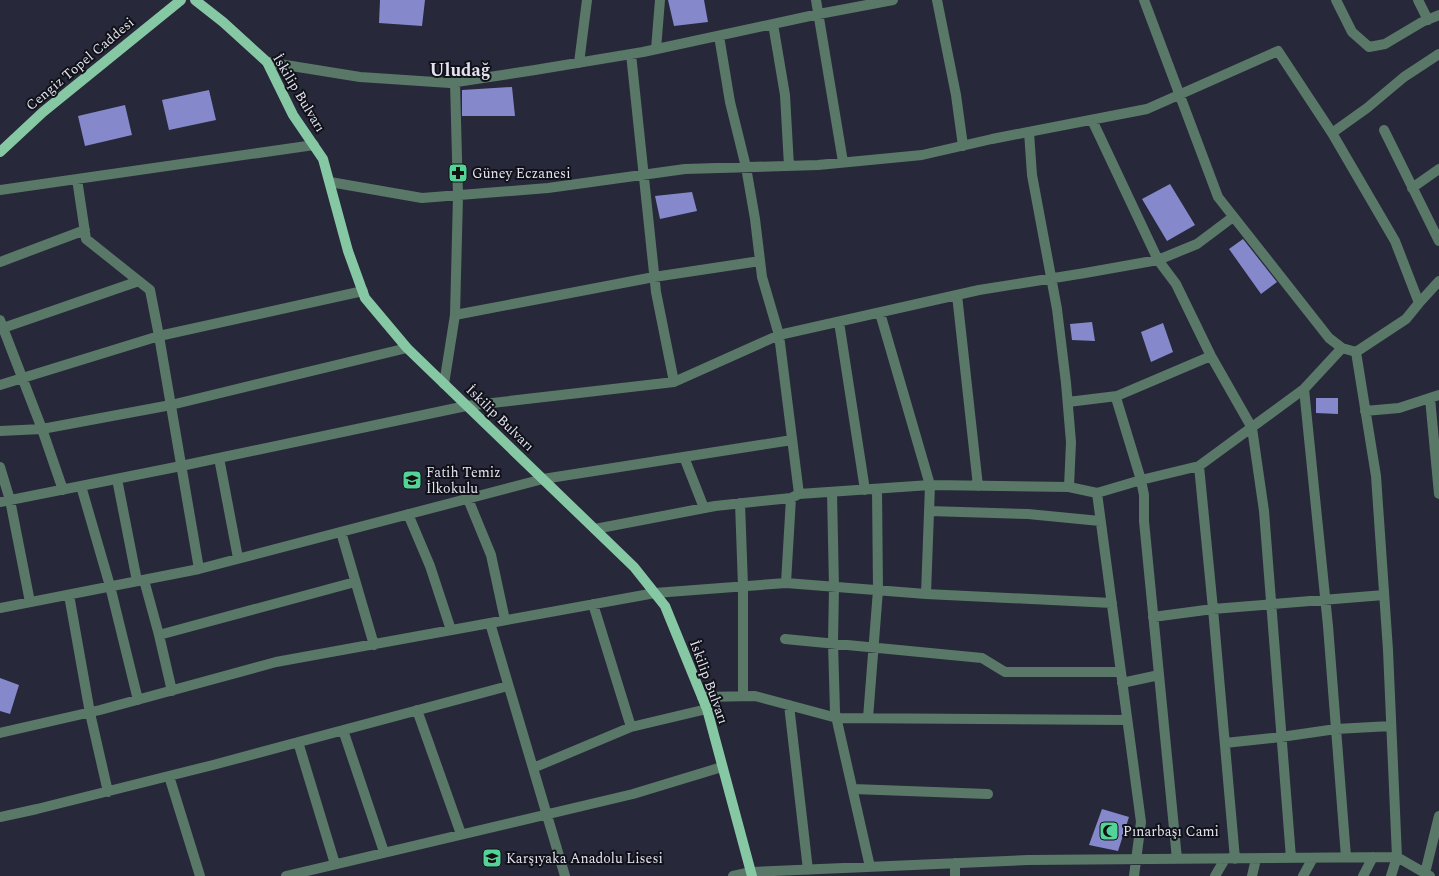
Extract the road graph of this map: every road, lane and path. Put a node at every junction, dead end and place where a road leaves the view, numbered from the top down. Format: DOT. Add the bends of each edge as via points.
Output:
graph roads {
  1 [pos="181,0"];
  2 [pos="195,0"];
  3 [pos="587,0"];
  4 [pos="660,0"];
  5 [pos="816,0"];
  6 [pos="893,0"];
  7 [pos="937,0"];
  8 [pos="1144,0"];
  9 [pos="1336,0"];
  10 [pos="1418,0"];
  11 [pos="819,14"];
  12 [pos="1439,15"];
  13 [pos="1428,20"];
  14 [pos="774,24"];
  15 [pos="719,36"];
  16 [pos="656,49"];
  17 [pos="631,54"];
  18 [pos="1439,54"];
  19 [pos="267,62"];
  20 [pos="579,63"];
  21 [pos="455,82"];
  22 [pos="1180,95"];
  23 [pos="1092,120"];
  24 [pos="1384,130"];
  25 [pos="1029,132"];
  26 [pos="1332,133"];
  27 [pos="314,145"];
  28 [pos="963,146"];
  29 [pos="0,152"];
  30 [pos="843,162"];
  31 [pos="790,166"];
  32 [pos="746,167"];
  33 [pos="1439,169"];
  34 [pos="643,175"];
  35 [pos="77,179"];
  36 [pos="330,182"];
  37 [pos="1412,188"];
  38 [pos="0,190"];
  39 [pos="458,196"];
  40 [pos="1234,217"];
  41 [pos="85,230"];
  42 [pos="1439,241"];
  43 [pos="1158,260"];
  44 [pos="760,261"];
  45 [pos="0,262"];
  46 [pos="654,278"];
  47 [pos="1050,279"];
  48 [pos="139,281"];
  49 [pos="1439,281"];
  50 [pos="362,291"];
  51 [pos="1435,292"];
  52 [pos="957,295"];
  53 [pos="1419,303"];
  54 [pos="880,313"];
  55 [pos="455,315"];
  56 [pos="839,322"];
  57 [pos="1,325"];
  58 [pos="780,335"];
  59 [pos="159,336"];
  60 [pos="407,348"];
  61 [pos="1342,348"];
  62 [pos="1356,352"];
  63 [pos="1211,356"];
  64 [pos="22,379"];
  65 [pos="674,382"];
  66 [pos="444,384"];
  67 [pos="0,385"];
  68 [pos="1304,389"];
  69 [pos="1117,396"];
  70 [pos="1435,396"];
  71 [pos="1068,402"];
  72 [pos="171,405"];
  73 [pos="466,406"];
  74 [pos="1365,411"];
  75 [pos="1252,428"];
  76 [pos="42,429"];
  77 [pos="0,431"];
  78 [pos="792,440"];
  79 [pos="684,457"];
  80 [pos="219,458"];
  81 [pos="181,466"];
  82 [pos="1199,466"];
  83 [pos="0,467"];
  84 [pos="117,479"];
  85 [pos="543,479"];
  86 [pos="1141,480"];
  87 [pos="930,485"];
  88 [pos="81,486"];
  89 [pos="978,486"];
  90 [pos="1069,487"];
  91 [pos="877,489"];
  92 [pos="63,490"];
  93 [pos="865,490"];
  94 [pos="832,492"];
  95 [pos="1097,493"];
  96 [pos="1439,494"];
  97 [pos="795,496"];
  98 [pos="468,499"];
  99 [pos="5,501"];
  100 [pos="740,504"];
  101 [pos="704,508"];
  102 [pos="929,511"];
  103 [pos="408,514"];
  104 [pos="1100,521"];
  105 [pos="595,529"];
  106 [pos="341,532"];
  107 [pos="238,558"];
  108 [pos="199,569"];
  109 [pos="140,580"];
  110 [pos="356,582"];
  111 [pos="786,583"];
  112 [pos="110,586"];
  113 [pos="743,586"];
  114 [pos="834,587"];
  115 [pos="878,590"];
  116 [pos="654,593"];
  117 [pos="926,594"];
  118 [pos="69,595"];
  119 [pos="1384,595"];
  120 [pos="1325,599"];
  121 [pos="30,602"];
  122 [pos="1112,603"];
  123 [pos="593,604"];
  124 [pos="1271,605"];
  125 [pos="0,608"];
  126 [pos="1213,609"];
  127 [pos="1153,617"];
  128 [pos="506,620"];
  129 [pos="490,623"];
  130 [pos="452,630"];
  131 [pos="159,635"];
  132 [pos="785,639"];
  133 [pos="833,643"];
  134 [pos="374,645"];
  135 [pos="872,647"];
  136 [pos="1159,675"];
  137 [pos="1122,678"];
  138 [pos="508,686"];
  139 [pos="172,691"];
  140 [pos="743,696"];
  141 [pos="702,697"];
  142 [pos="138,700"];
  143 [pos="789,705"];
  144 [pos="707,709"];
  145 [pos="417,710"];
  146 [pos="90,713"];
  147 [pos="837,718"];
  148 [pos="868,718"];
  149 [pos="1127,720"];
  150 [pos="1391,726"];
  151 [pos="631,727"];
  152 [pos="1336,729"];
  153 [pos="343,730"];
  154 [pos="0,733"];
  155 [pos="1281,737"];
  156 [pos="298,742"];
  157 [pos="1225,743"];
  158 [pos="722,767"];
  159 [pos="533,768"];
  160 [pos="169,776"];
  161 [pos="853,789"];
  162 [pos="108,792"];
  163 [pos="988,794"];
  164 [pos="546,814"];
  165 [pos="1439,816"];
  166 [pos="0,817"];
  167 [pos="462,834"];
  168 [pos="384,852"];
  169 [pos="1346,857"];
  170 [pos="1373,857"];
  171 [pos="1397,857"];
  172 [pos="1291,858"];
  173 [pos="1313,858"];
  174 [pos="1230,859"];
  175 [pos="1256,859"];
  176 [pos="1136,860"];
  177 [pos="1177,860"];
  178 [pos="955,863"];
  179 [pos="335,864"];
  180 [pos="870,867"];
  181 [pos="808,870"];
  182 [pos="751,874"];
  183 [pos="1428,875"];
  184 [pos="200,876"];
  185 [pos="288,876"];
  186 [pos="565,876"];
  187 [pos="733,876"];
  188 [pos="955,876"];
  189 [pos="1134,876"];
  190 [pos="1215,876"];
  191 [pos="1252,876"];
  192 [pos="1303,876"];
  193 [pos="1363,876"];
  194 [pos="1391,876"];
  1 -- 29 [label="main road, Cengiz Topel Caddesi" via="44,112"];
  2 -- 19 [label="main road, İskilip Bulvarı"];
  3 -- 20 [label="street"];
  4 -- 16 [label="street"];
  5 -- 11 [label="street"];
  6 -- 11 [label="street"];
  7 -- 28 [label="street" via="956,95"];
  8 -- 22 [label="street"];
  9 -- 13 [label="street" via="1352,32 1369,47 1385,44"];
  10 -- 13 [label="street"];
  11 -- 14 [label="street"];
  11 -- 30 [label="street"];
  12 -- 13 [label="street"];
  14 -- 15 [label="street"];
  14 -- 31 [label="street" via="785,95"];
  15 -- 16 [label="street"];
  15 -- 32 [label="street" via="730,102"];
  16 -- 17 [label="street"];
  17 -- 20 [label="street"];
  17 -- 34 [label="street"];
  18 -- 26 [label="street" via="1404,77"];
  19 -- 21 [label="street" via="360,77"];
  19 -- 27 [label="main road, İskilip Bulvarı" via="293,115"];
  20 -- 21 [label="street"];
  21 -- 39 [label="street"];
  22 -- 23 [label="street" via="1147,109"];
  22 -- 26 [label="street" via="1278,51"];
  22 -- 40 [label="street" via="1218,197"];
  23 -- 25 [label="street"];
  23 -- 43 [label="street"];
  24 -- 37 [label="street"];
  25 -- 28 [label="street"];
  25 -- 47 [label="street" via="1032,175"];
  26 -- 53 [label="street" via="1395,241"];
  27 -- 35 [label="street"];
  27 -- 36 [label="main road, İskilip Bulvarı" via="323,159"];
  28 -- 30 [label="street" via="922,155"];
  30 -- 31 [label="street"];
  31 -- 32 [label="street"];
  32 -- 34 [label="street" via="684,169"];
  32 -- 44 [label="street"];
  33 -- 37 [label="street"];
  34 -- 39 [label="street" via="548,188"];
  34 -- 46 [label="street"];
  35 -- 38 [label="street"];
  35 -- 41 [label="street"];
  36 -- 39 [label="street" via="422,198"];
  36 -- 50 [label="main road, İskilip Bulvarı" via="348,251"];
  37 -- 42 [label="street"];
  39 -- 55 [label="street"];
  40 -- 43 [label="street" via="1197,244"];
  40 -- 61 [label="street" via="1329,338"];
  41 -- 45 [label="street"];
  41 -- 48 [label="street" via="86,238"];
  43 -- 47 [label="street"];
  43 -- 63 [label="street" via="1176,284"];
  44 -- 46 [label="street"];
  44 -- 58 [label="street" via="762,278"];
  46 -- 55 [label="street"];
  46 -- 65 [label="street"];
  47 -- 52 [label="street"];
  47 -- 71 [label="street" via="1057,309"];
  48 -- 57 [label="street"];
  48 -- 59 [label="street" via="150,290"];
  49 -- 51 [label="street"];
  50 -- 59 [label="street"];
  50 -- 60 [label="main road, İskilip Bulvarı"];
  51 -- 53 [label="street"];
  52 -- 54 [label="street"];
  52 -- 89 [label="street"];
  53 -- 62 [label="street" via="1406,319"];
  54 -- 56 [label="street"];
  54 -- 87 [label="street"];
  55 -- 66 [label="street"];
  56 -- 58 [label="street"];
  56 -- 93 [label="street"];
  57 -- 64 [label="street"];
  58 -- 65 [label="street"];
  58 -- 78 [label="street"];
  59 -- 64 [label="street"];
  59 -- 72 [label="street"];
  60 -- 66 [label="main road, İskilip Bulvarı"];
  60 -- 72 [label="street"];
  61 -- 62 [label="street"];
  61 -- 68 [label="street"];
  62 -- 74 [label="street"];
  63 -- 69 [label="street"];
  63 -- 75 [label="street"];
  64 -- 67 [label="street"];
  64 -- 76 [label="street"];
  65 -- 73 [label="street"];
  66 -- 73 [label="main road, İskilip Bulvarı"];
  68 -- 75 [label="street"];
  68 -- 120 [label="street"];
  69 -- 71 [label="street"];
  69 -- 86 [label="street"];
  70 -- 74 [label="street" via="1399,408"];
  70 -- 96 [label="street"];
  71 -- 90 [label="street" via="1071,442"];
  72 -- 76 [label="street"];
  72 -- 81 [label="street"];
  73 -- 80 [label="street"];
  73 -- 85 [label="main road, İskilip Bulvarı"];
  74 -- 119 [label="street" via="1376,476"];
  75 -- 82 [label="street"];
  75 -- 124 [label="street" via="1264,511"];
  76 -- 77 [label="street"];
  76 -- 92 [label="street"];
  78 -- 79 [label="street"];
  78 -- 97 [label="street"];
  79 -- 85 [label="street"];
  79 -- 101 [label="street"];
  80 -- 81 [label="street"];
  80 -- 107 [label="street"];
  81 -- 84 [label="street"];
  81 -- 108 [label="street"];
  82 -- 86 [label="street"];
  82 -- 126 [label="street"];
  83 -- 99 [label="street"];
  84 -- 88 [label="street"];
  84 -- 109 [label="street"];
  85 -- 98 [label="street"];
  85 -- 105 [label="main road, İskilip Bulvarı"];
  86 -- 95 [label="street"];
  86 -- 127 [label="street"];
  87 -- 89 [label="street"];
  87 -- 91 [label="street"];
  87 -- 102 [label="street"];
  88 -- 92 [label="street"];
  88 -- 112 [label="street"];
  89 -- 90 [label="street"];
  90 -- 95 [label="street"];
  91 -- 93 [label="street"];
  91 -- 115 [label="street"];
  92 -- 99 [label="street"];
  93 -- 94 [label="street"];
  94 -- 97 [label="street"];
  94 -- 114 [label="street"];
  95 -- 104 [label="street"];
  97 -- 100 [label="street"];
  97 -- 111 [label="street"];
  98 -- 103 [label="street"];
  98 -- 128 [label="street" via="491,555"];
  99 -- 121 [label="street"];
  100 -- 101 [label="street"];
  100 -- 113 [label="street"];
  101 -- 105 [label="street"];
  102 -- 104 [label="street" via="1028,514"];
  102 -- 117 [label="street"];
  103 -- 106 [label="street"];
  103 -- 130 [label="street" via="430,566"];
  104 -- 122 [label="street"];
  105 -- 116 [label="main road, İskilip Bulvarı" via="634,567"];
  106 -- 107 [label="street"];
  106 -- 110 [label="street"];
  107 -- 108 [label="street"];
  108 -- 109 [label="street"];
  109 -- 112 [label="street"];
  109 -- 131 [label="street"];
  110 -- 131 [label="street"];
  110 -- 134 [label="street"];
  111 -- 113 [label="street"];
  111 -- 114 [label="street"];
  112 -- 118 [label="street"];
  112 -- 142 [label="street"];
  113 -- 116 [label="street"];
  113 -- 140 [label="street"];
  114 -- 115 [label="street"];
  114 -- 133 [label="street"];
  115 -- 117 [label="street"];
  115 -- 135 [label="street"];
  116 -- 123 [label="street"];
  116 -- 141 [label="main road, İskilip Bulvarı" via="665,606"];
  117 -- 122 [label="street"];
  118 -- 121 [label="street"];
  118 -- 146 [label="street"];
  119 -- 120 [label="street"];
  119 -- 150 [label="street"];
  120 -- 124 [label="street"];
  120 -- 152 [label="street"];
  121 -- 125 [label="street"];
  122 -- 137 [label="street"];
  123 -- 128 [label="street"];
  123 -- 151 [label="street"];
  124 -- 126 [label="street"];
  124 -- 155 [label="street"];
  126 -- 127 [label="street"];
  126 -- 157 [label="street"];
  127 -- 136 [label="street"];
  128 -- 129 [label="street"];
  129 -- 130 [label="street"];
  129 -- 138 [label="street"];
  130 -- 134 [label="street"];
  131 -- 139 [label="street"];
  132 -- 133 [label="street"];
  133 -- 135 [label="street"];
  133 -- 147 [label="street"];
  134 -- 139 [label="street" via="276,662"];
  135 -- 137 [label="street" via="982,658 1005,672"];
  135 -- 148 [label="street"];
  136 -- 137 [label="street"];
  136 -- 177 [label="street"];
  137 -- 149 [label="street"];
  138 -- 145 [label="street"];
  138 -- 159 [label="street"];
  139 -- 142 [label="street"];
  140 -- 141 [label="street"];
  140 -- 143 [label="street" via="754,696"];
  141 -- 144 [label="main road, İskilip Bulvarı"];
  142 -- 146 [label="street"];
  143 -- 147 [label="street"];
  143 -- 181 [label="street"];
  144 -- 151 [label="street"];
  144 -- 158 [label="main road, İskilip Bulvarı"];
  145 -- 153 [label="street"];
  145 -- 167 [label="street"];
  146 -- 154 [label="street"];
  146 -- 162 [label="street"];
  147 -- 148 [label="street"];
  147 -- 161 [label="street"];
  148 -- 149 [label="street"];
  149 -- 176 [label="street" via="1141,822"];
  150 -- 152 [label="street"];
  150 -- 171 [label="street"];
  151 -- 159 [label="street"];
  152 -- 155 [label="street"];
  152 -- 169 [label="street"];
  153 -- 156 [label="street"];
  153 -- 168 [label="street"];
  155 -- 157 [label="street"];
  155 -- 172 [label="street"];
  156 -- 160 [label="street"];
  156 -- 179 [label="street"];
  157 -- 174 [label="street"];
  158 -- 164 [label="street" via="634,794"];
  158 -- 182 [label="main road, İskilip Bulvarı"];
  159 -- 164 [label="street"];
  160 -- 162 [label="street"];
  160 -- 184 [label="street"];
  161 -- 163 [label="street"];
  161 -- 180 [label="street"];
  162 -- 166 [label="street"];
  164 -- 167 [label="street"];
  164 -- 186 [label="street"];
  165 -- 183 [label="street"];
  167 -- 168 [label="street"];
  168 -- 179 [label="street"];
  169 -- 170 [label="street"];
  169 -- 173 [label="street"];
  170 -- 171 [label="street"];
  170 -- 193 [label="street"];
  171 -- 183 [label="street"];
  171 -- 194 [label="street"];
  172 -- 173 [label="street"];
  172 -- 175 [label="street"];
  173 -- 192 [label="street"];
  174 -- 175 [label="street"];
  174 -- 177 [label="street"];
  174 -- 190 [label="street"];
  175 -- 191 [label="street"];
  176 -- 177 [label="street"];
  176 -- 178 [label="street"];
  176 -- 189 [label="street"];
  178 -- 180 [label="street"];
  178 -- 188 [label="street"];
  179 -- 185 [label="street"];
  180 -- 181 [label="street"];
  181 -- 182 [label="street"];
  182 -- 187 [label="street"];
}
